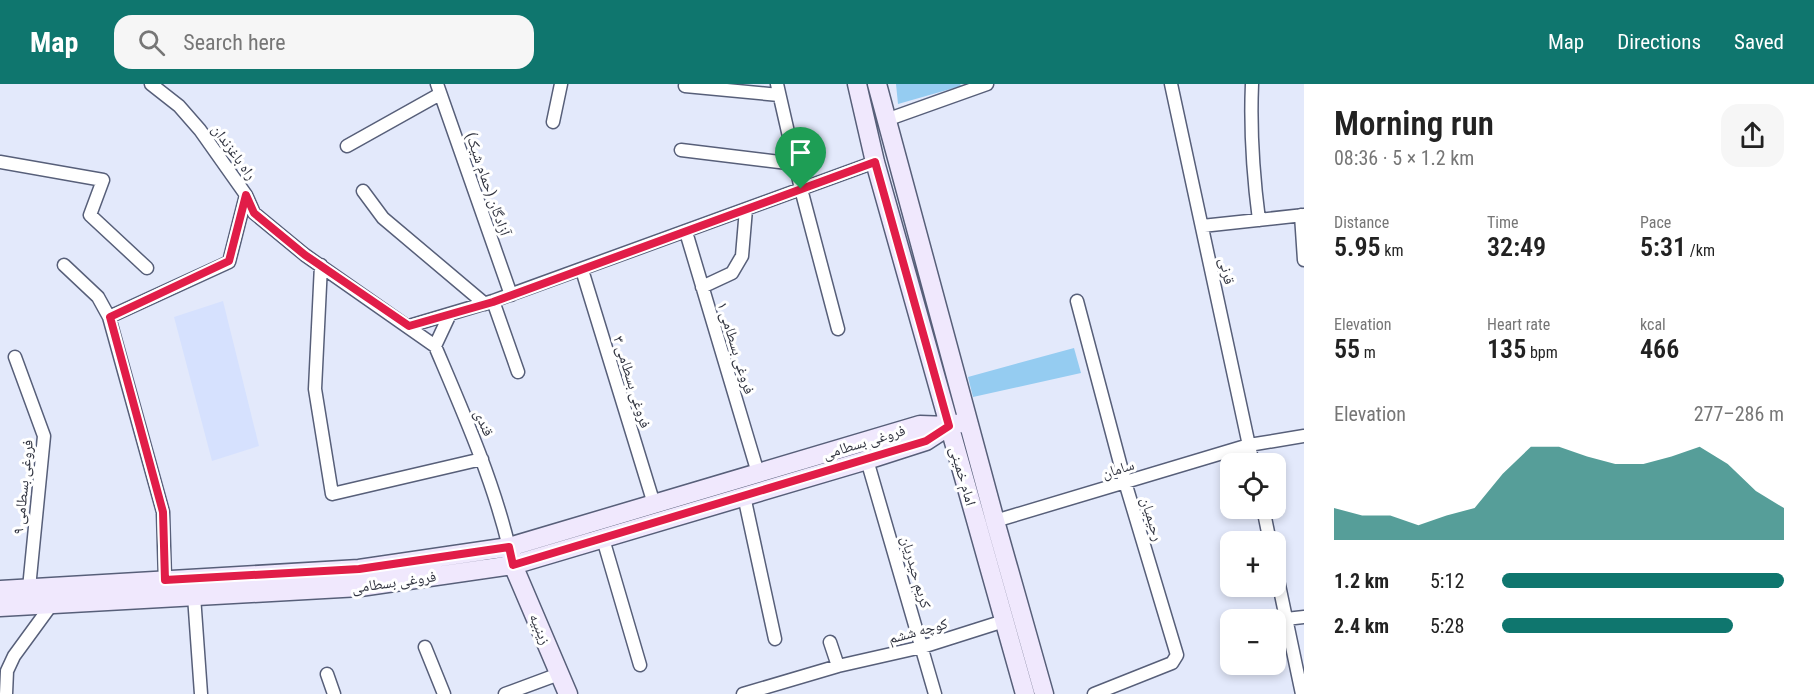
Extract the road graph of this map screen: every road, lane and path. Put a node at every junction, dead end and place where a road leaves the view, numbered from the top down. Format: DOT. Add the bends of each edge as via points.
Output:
graph roads {
  1 [pos="151,84"];
  2 [pos="561,84"];
  3 [pos="857,84"];
  4 [pos="877,84"];
  5 [pos="987,84"];
  6 [pos="1171,84"];
  7 [pos="1252,84"];
  8 [pos="685,86"];
  9 [pos="974,86"];
  10 [pos="438,89"];
  11 [pos="778,89"];
  12 [pos="886,120"];
  13 [pos="553,122"];
  14 [pos="347,146"];
  15 [pos="681,150"];
  16 [pos="0,162"];
  17 [pos="875,162"];
  18 [pos="796,164"];
  19 [pos="801,189"];
  20 [pos="363,191"];
  21 [pos="246,195"];
  22 [pos="746,209"];
  23 [pos="1302,215"];
  24 [pos="1259,220"];
  25 [pos="1202,226"];
  26 [pos="686,231"];
  27 [pos="1304,260"];
  28 [pos="64,265"];
  29 [pos="321,265"];
  30 [pos="147,268"];
  31 [pos="582,270"];
  32 [pos="702,287"];
  33 [pos="511,295"];
  34 [pos="1077,301"];
  35 [pos="489,303"];
  36 [pos="450,314"];
  37 [pos="110,317"];
  38 [pos="409,326"];
  39 [pos="838,329"];
  40 [pos="435,346"];
  41 [pos="15,357"];
  42 [pos="518,372"];
  43 [pos="968,421"];
  44 [pos="949,426"];
  45 [pos="1303,438"];
  46 [pos="1249,445"];
  47 [pos="1251,453"];
  48 [pos="482,459"];
  49 [pos="867,460"];
  50 [pos="758,473"];
  51 [pos="1125,482"];
  52 [pos="744,496"];
  53 [pos="654,504"];
  54 [pos="995,521"];
  55 [pos="603,539"];
  56 [pos="511,556"];
  57 [pos="165,580"];
  58 [pos="28,588"];
  59 [pos="0,590"];
  60 [pos="194,596"];
  61 [pos="52,604"];
  62 [pos="0,607"];
  63 [pos="1304,617"];
  64 [pos="1286,619"];
  65 [pos="1004,621"];
  66 [pos="775,639"];
  67 [pos="830,642"];
  68 [pos="425,647"];
  69 [pos="922,647"];
  70 [pos="640,665"];
  71 [pos="838,666"];
  72 [pos="327,674"];
  73 [pos="559,674"];
  74 [pos="1113,690"];
  75 [pos="6,694"];
  76 [pos="201,694"];
  77 [pos="334,694"];
  78 [pos="444,694"];
  79 [pos="505,694"];
  80 [pos="568,694"];
  81 [pos="743,694"];
  82 [pos="935,694"];
  83 [pos="1025,694"];
  84 [pos="1044,694"];
  85 [pos="1094,694"];
  86 [pos="1302,694"];
  1 -- 21 [label="street, راه باغزندان" via="179,106 200,130"];
  2 -- 13 [label="street"];
  3 -- 17 [label="main road, امام خمینی"];
  4 -- 12 [label="main road, امام خمینی"];
  5 -- 9 [label="street"];
  6 -- 25 [label="street, قرنی"];
  7 -- 24 [label="street" via="1251,123"];
  8 -- 11 [label="street"];
  9 -- 12 [label="street"];
  10 -- 14 [label="street"];
  10 -- 33 [label="street, آزادگان (حمام شیک)"];
  11 -- 18 [label="street"];
  12 -- 43 [label="main road, امام خمینی"];
  15 -- 18 [label="street"];
  16 -- 30 [label="street" via="103,180 90,215"];
  17 -- 19 [label="street"];
  17 -- 44 [label="main road, امام خمینی"];
  18 -- 19 [label="street"];
  19 -- 22 [label="street"];
  19 -- 39 [label="street"];
  20 -- 35 [label="street" via="383,218"];
  21 -- 29 [label="street, راه باغزندان" via="254,213"];
  21 -- 37 [label="street" via="229,261"];
  22 -- 26 [label="street"];
  22 -- 32 [label="street" via="742,256 732,273"];
  23 -- 24 [label="street"];
  23 -- 27 [label="street"];
  24 -- 25 [label="street"];
  25 -- 46 [label="street, قرنی"];
  26 -- 31 [label="street"];
  26 -- 32 [label="street, فروغی بسطامی ۱"];
  28 -- 37 [label="street" via="98,297"];
  29 -- 38 [label="street, راه باغزندان"];
  29 -- 48 [label="street" via="315,389 332,494"];
  31 -- 33 [label="street"];
  31 -- 53 [label="street, فروغی بسطامی ۳"];
  32 -- 50 [label="street, فروغی بسطامی ۱"];
  33 -- 35 [label="street"];
  34 -- 51 [label="street, رحیمیان"];
  35 -- 36 [label="street"];
  35 -- 42 [label="street"];
  36 -- 38 [label="street"];
  36 -- 40 [label="street"];
  37 -- 57 [label="street" via="163,512"];
  38 -- 40 [label="street, راه باغزندان"];
  40 -- 48 [label="street, قندی"];
  41 -- 58 [label="street, فروغی بسطامی ۹" via="44,436"];
  43 -- 44 [label="main road"];
  43 -- 54 [label="main road, امام خمینی"];
  44 -- 49 [label="main road, فروغی بسطامی" via="926,441"];
  44 -- 50 [label="main road, فروغی بسطامی" via="920,425"];
  44 -- 65 [label="main road, امام خمینی"];
  45 -- 46 [label="street, سامان"];
  46 -- 47 [label="street, قرنی"];
  46 -- 51 [label="street, سامان"];
  48 -- 56 [label="street, قندی"];
  49 -- 52 [label="main road, فروغی بسطامی"];
  49 -- 69 [label="street, کریم حیدریان"];
  50 -- 53 [label="main road, فروغی بسطامی"];
  51 -- 54 [label="street, سامان"];
  51 -- 74 [label="street, رحیمیان" via="1177,655 1172,663"];
  52 -- 55 [label="main road, فروغی بسطامی"];
  52 -- 66 [label="street"];
  53 -- 56 [label="main road, فروغی بسطامی"];
  54 -- 84 [label="main road, امام خمینی"];
  55 -- 56 [label="main road, فروغی بسطامی"];
  55 -- 70 [label="street"];
  56 -- 57 [label="main road, فروغی بسطامی"];
  56 -- 60 [label="main road, فروغی بسطامی" via="360,587"];
  56 -- 73 [label="main road, زینبیه"];
  57 -- 58 [label="main road, فروغی بسطامی"];
  58 -- 59 [label="main road, فروغی بسطامی"];
  60 -- 61 [label="main road, فروغی بسطامی"];
  60 -- 76 [label="street"];
  61 -- 62 [label="main road, فروغی بسطامی"];
  61 -- 75 [label="street" via="14,656 7,671"];
  63 -- 64 [label="street"];
  64 -- 86 [label="street"];
  65 -- 69 [label="street, کوچه ششم"];
  65 -- 83 [label="main road, امام خمینی"];
  67 -- 71 [label="street"];
  68 -- 78 [label="street"];
  69 -- 71 [label="street, کوچه ششم"];
  69 -- 82 [label="street, کریم حیدریان"];
  71 -- 81 [label="street, کوچه ششم"];
  72 -- 77 [label="street"];
  73 -- 79 [label="street"];
  73 -- 80 [label="main road, زینبیه"];
  74 -- 85 [label="street, رحیمیان"];
}
